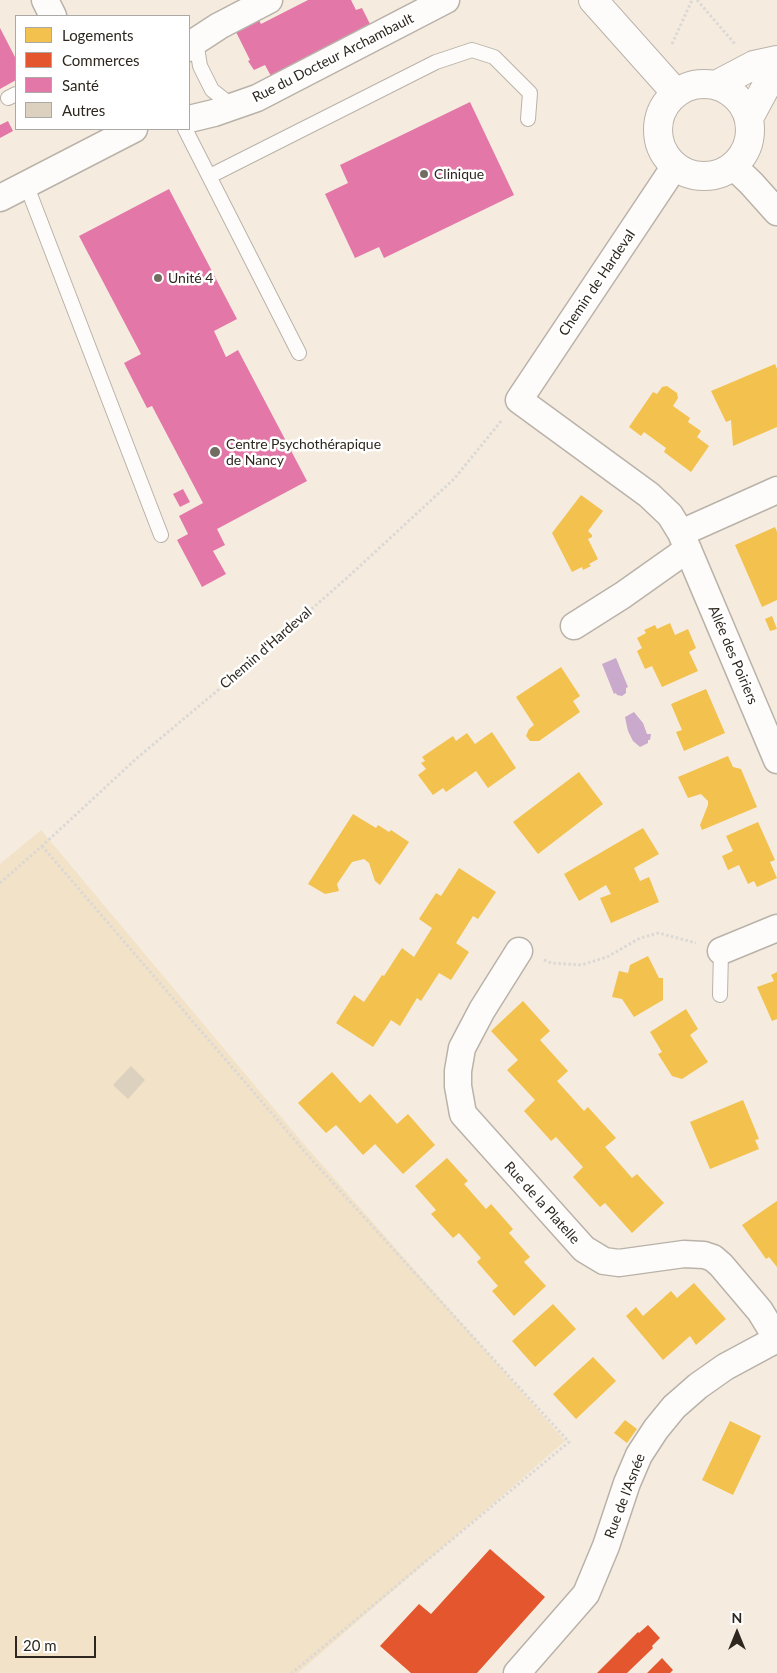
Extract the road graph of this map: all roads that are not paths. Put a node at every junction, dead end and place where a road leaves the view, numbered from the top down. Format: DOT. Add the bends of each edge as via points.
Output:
graph roads {
  1 [pos="45,0"];
  2 [pos="229,0"];
  3 [pos="269,0"];
  4 [pos="446,0"];
  5 [pos="593,0"];
  6 [pos="52,15"];
  7 [pos="192,44"];
  8 [pos="777,60"];
  9 [pos="777,66"];
  10 [pos="716,85"];
  11 [pos="676,93"];
  12 [pos="235,106"];
  13 [pos="749,118"];
  14 [pos="190,119"];
  15 [pos="528,119"];
  16 [pos="186,130"];
  17 [pos="121,132"];
  18 [pos="675,166"];
  19 [pos="733,166"];
  20 [pos="210,176"];
  21 [pos="26,184"];
  22 [pos="0,198"];
  23 [pos="777,212"];
  24 [pos="299,354"];
  25 [pos="518,400"];
  26 [pos="777,490"];
  27 [pos="161,535"];
  28 [pos="685,541"];
  29 [pos="574,626"];
  30 [pos="777,760"];
  31 [pos="777,928"];
  32 [pos="520,951"];
  33 [pos="721,951"];
  34 [pos="720,995"];
  35 [pos="777,1339"];
  36 [pos="517,1673"];
  1 -- 6 [label="street"];
  2 -- 7 [label="street" via="207,12"];
  3 -- 7 [label="street"];
  4 -- 12 [label="street, Rue du Docteur Archambault" via="257,98"];
  5 -- 11 [label="street"];
  7 -- 12 [label="lane" via="212,90"];
  8 -- 10 [label="street" via="754,65"];
  9 -- 13 [label="street"];
  10 -- 11 [label="street" via="691,86"];
  10 -- 13 [label="street" via="742,104"];
  11 -- 18 [label="street" via="660,117 658,135 662,148"];
  12 -- 14 [label="street, Rue du Docteur Archambault"];
  13 -- 19 [label="street" via="748,144"];
  15 -- 20 [label="lane" via="530,92 494,57 472,50 436,62"];
  16 -- 20 [label="lane"];
  17 -- 21 [label="street"];
  18 -- 19 [label="street" via="688,174 705,176 719,174"];
  18 -- 25 [label="street, Chemin de Hardeval"];
  19 -- 23 [label="street"];
  20 -- 24 [label="lane"];
  21 -- 22 [label="street"];
  21 -- 27 [label="lane"];
  25 -- 28 [label="street, Allée des Poiriers" via="649,495 670,514"];
  26 -- 28 [label="street"];
  28 -- 29 [label="street" via="623,595"];
  28 -- 30 [label="street, Allée des Poiriers"];
  31 -- 33 [label="street"];
  32 -- 35 [label="street, Rue de la Platelle" via="462,1048 458,1086 463,1114 584,1249 604,1261 619,1263 684,1254 713,1258 760,1310"];
  33 -- 34 [label="lane"];
  35 -- 36 [label="street, Rue de l'Asnée" via="725,1367 698,1386 656,1429 639,1455 627,1483 586,1594"];
}
